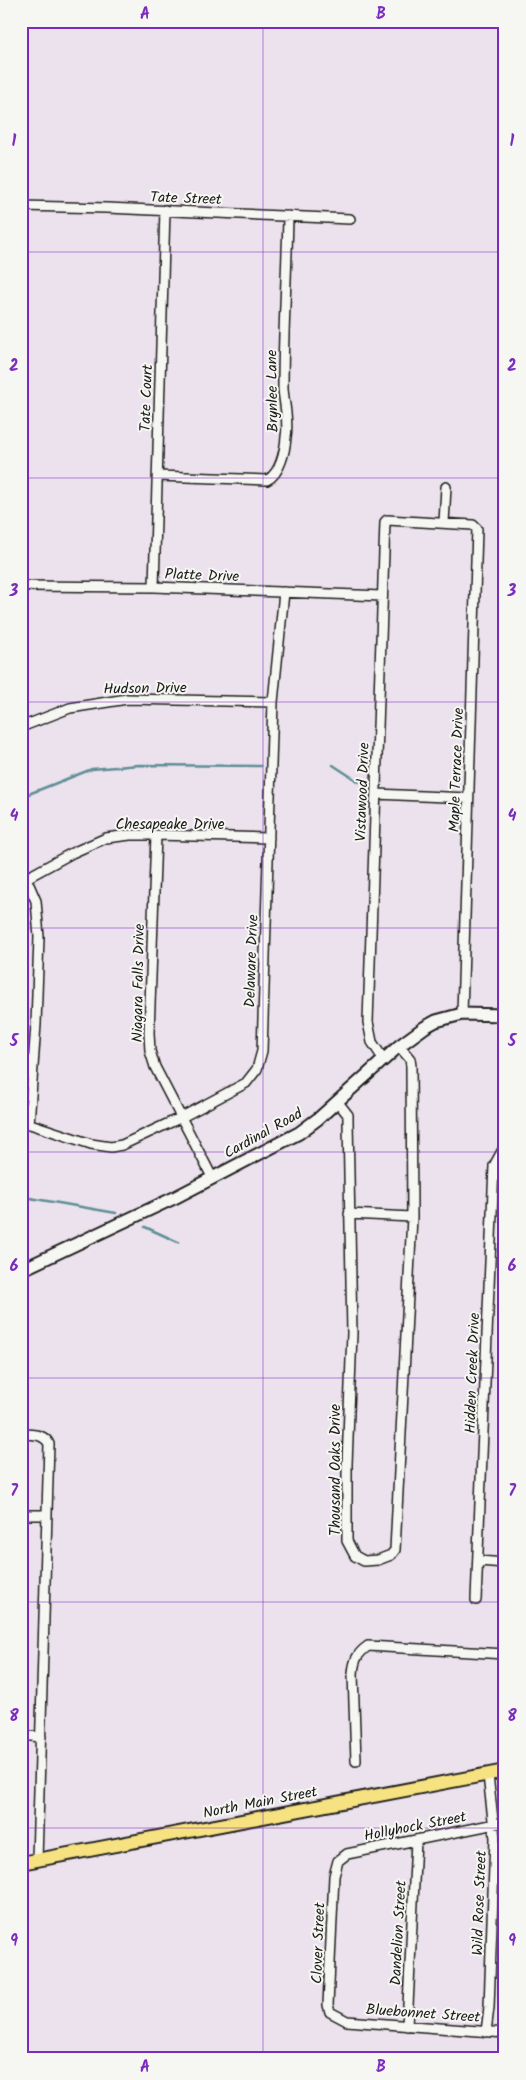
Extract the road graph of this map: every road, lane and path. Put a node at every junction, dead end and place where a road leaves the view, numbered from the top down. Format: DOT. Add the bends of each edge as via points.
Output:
graph roads {
  1 [pos="21,206"];
  2 [pos="165,210"];
  3 [pos="288,216"];
  4 [pos="350,219"];
  5 [pos="158,476"];
  6 [pos="446,487"];
  7 [pos="444,522"];
  8 [pos="21,586"];
  9 [pos="154,587"];
  10 [pos="284,592"];
  11 [pos="382,596"];
  12 [pos="273,702"];
  13 [pos="21,727"];
  14 [pos="376,794"];
  15 [pos="468,798"];
  16 [pos="156,835"];
  17 [pos="269,838"];
  18 [pos="24,880"];
  19 [pos="462,1014"];
  20 [pos="505,1015"];
  21 [pos="399,1046"];
  22 [pos="384,1060"];
  23 [pos="337,1101"];
  24 [pos="182,1117"];
  25 [pos="25,1123"];
  26 [pos="504,1148"];
  27 [pos="212,1177"];
  28 [pos="349,1214"];
  29 [pos="412,1217"];
  30 [pos="21,1270"];
  31 [pos="21,1434"];
  32 [pos="21,1514"];
  33 [pos="47,1515"];
  34 [pos="479,1561"];
  35 [pos="505,1563"];
  36 [pos="476,1600"];
  37 [pos="505,1654"];
  38 [pos="21,1735"];
  39 [pos="41,1737"];
  40 [pos="356,1761"];
  41 [pos="505,1771"];
  42 [pos="488,1774"];
  43 [pos="505,1822"];
  44 [pos="493,1824"];
  45 [pos="416,1841"];
  46 [pos="37,1860"];
  47 [pos="21,1863"];
  48 [pos="336,1864"];
  49 [pos="339,2018"];
  50 [pos="407,2026"];
  51 [pos="486,2032"];
  52 [pos="505,2033"];
  1 -- 2 [label="street, Tate Street"];
  2 -- 3 [label="street, Tate Street"];
  2 -- 5 [label="street, Tate Court"];
  3 -- 4 [label="street, Tate Street"];
  3 -- 5 [label="street, Brynlee Lane" via="283,390 288,424 277,472 267,480"];
  5 -- 9 [label="street, Tate Court"];
  6 -- 7 [label="street"];
  7 -- 11 [label="street, Vistawood Drive" via="385,520"];
  7 -- 15 [label="street, Maple Terrace Drive" via="476,527"];
  8 -- 9 [label="street, Platte Drive"];
  9 -- 10 [label="street, Platte Drive"];
  10 -- 11 [label="street, Platte Drive"];
  10 -- 12 [label="street, Delaware Drive"];
  11 -- 14 [label="street, Vistawood Drive"];
  12 -- 13 [label="street, Hudson Drive" via="127,700 70,708"];
  12 -- 17 [label="street, Delaware Drive"];
  14 -- 15 [label="street"];
  14 -- 22 [label="street, Vistawood Drive" via="368,1022 372,1042"];
  15 -- 19 [label="street, Maple Terrace Drive"];
  16 -- 17 [label="street, Chesapeake Drive"];
  16 -- 18 [label="street, Chesapeake Drive" via="106,838"];
  16 -- 24 [label="street, Niagara Falls Drive" via="150,1051"];
  17 -- 24 [label="street, Delaware Drive" via="260,1060 246,1084"];
  18 -- 25 [label="street" via="36,901 39,936 36,1024"];
  19 -- 20 [label="street, Cardinal Road"];
  19 -- 21 [label="street, Cardinal Road" via="436,1020"];
  21 -- 22 [label="street, Cardinal Road"];
  21 -- 29 [label="street, Thousand Oaks Drive" via="410,1059 411,1066"];
  22 -- 23 [label="street, Cardinal Road"];
  23 -- 27 [label="street, Cardinal Road" via="299,1133"];
  23 -- 28 [label="street, Thousand Oaks Drive" via="348,1114"];
  24 -- 25 [label="street, Delaware Drive" via="133,1141 111,1147"];
  24 -- 27 [label="street, Niagara Falls Drive"];
  26 -- 34 [label="street, Hidden Creek Drive" via="494,1166"];
  27 -- 30 [label="street, Cardinal Road"];
  28 -- 29 [label="street"];
  28 -- 29 [label="street, Thousand Oaks Drive" via="352,1333 346,1464 347,1541 356,1556 364,1561 378,1560 395,1550"];
  31 -- 33 [label="street" via="47,1438"];
  32 -- 33 [label="street"];
  33 -- 39 [label="street"];
  34 -- 35 [label="street"];
  34 -- 36 [label="street, Hidden Creek Drive"];
  37 -- 40 [label="street" via="368,1646 354,1661"];
  38 -- 39 [label="street"];
  39 -- 46 [label="street"];
  41 -- 42 [label="main road, North Main Street"];
  42 -- 44 [label="street, Wild Rose Street"];
  42 -- 46 [label="main road, North Main Street"];
  43 -- 44 [label="street, Hollyhock Street"];
  44 -- 45 [label="street, Hollyhock Street"];
  44 -- 51 [label="street, Wild Rose Street"];
  45 -- 48 [label="street, Hollyhock Street" via="347,1854"];
  45 -- 50 [label="street, Dandelion Street"];
  46 -- 47 [label="main road, North Main Street"];
  48 -- 49 [label="street, Clover Street" via="328,2005 330,2012"];
  49 -- 50 [label="street, Bluebonnet Street"];
  50 -- 51 [label="street, Bluebonnet Street"];
  51 -- 52 [label="street, Bluebonnet Street"];
}
